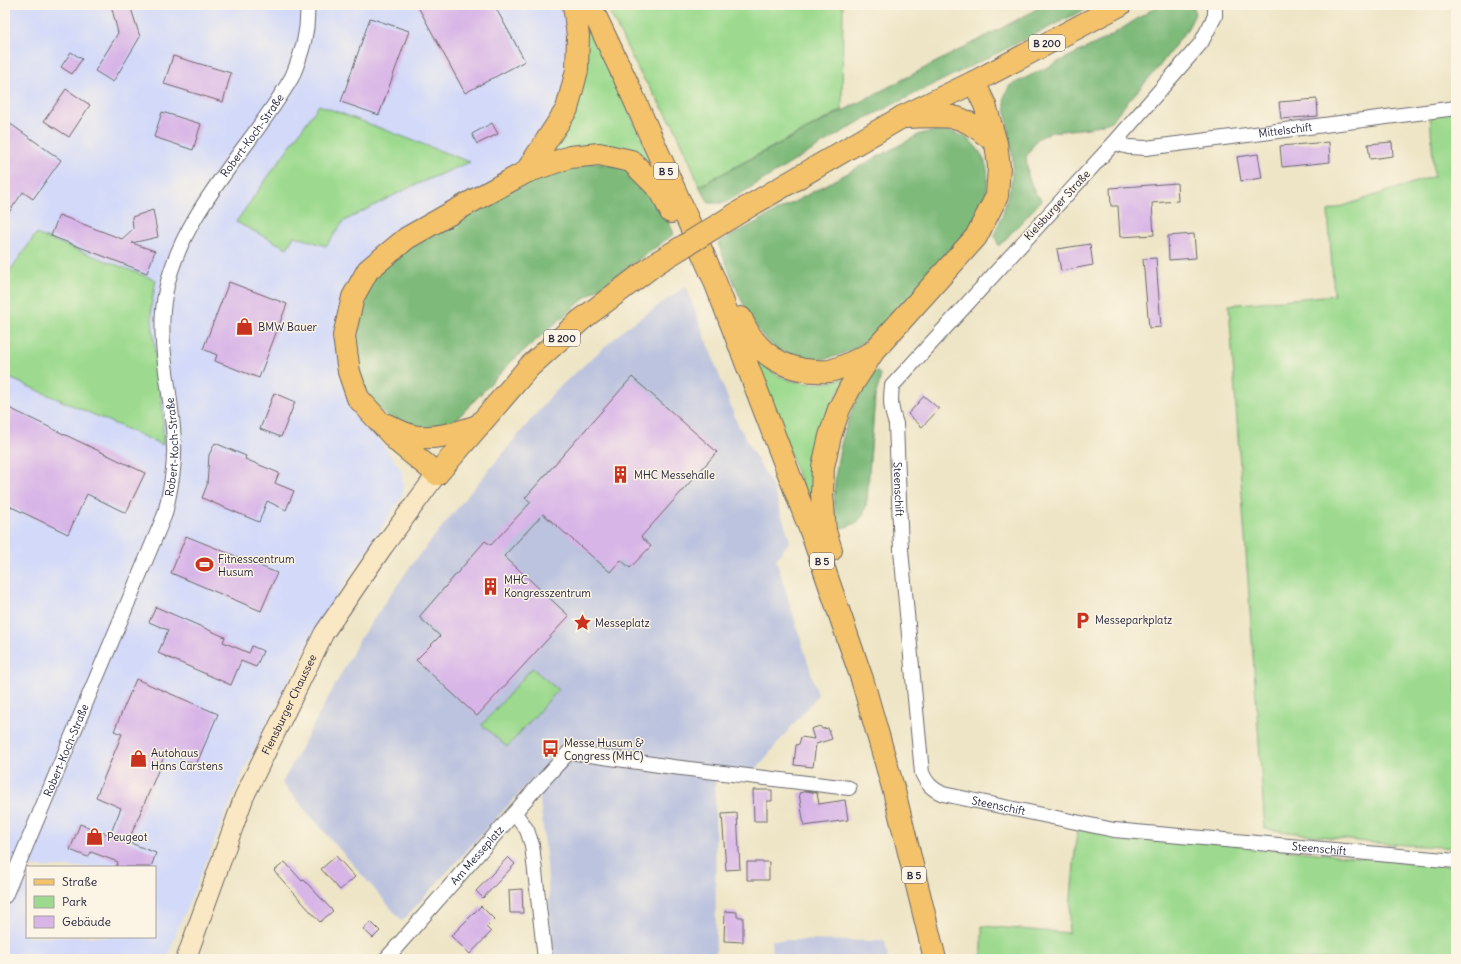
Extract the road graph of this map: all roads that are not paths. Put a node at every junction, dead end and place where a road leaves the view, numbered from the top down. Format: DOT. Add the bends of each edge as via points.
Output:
graph roads {
  1 [pos="307,5"];
  2 [pos="574,5"];
  3 [pos="590,5"];
  4 [pos="1120,5"];
  5 [pos="1215,5"];
  6 [pos="974,82"];
  7 [pos="1456,108"];
  8 [pos="902,117"];
  9 [pos="996,143"];
  10 [pos="1114,143"];
  11 [pos="526,172"];
  12 [pos="705,256"];
  13 [pos="714,279"];
  14 [pos="873,352"];
  15 [pos="890,400"];
  16 [pos="380,422"];
  17 [pos="478,426"];
  18 [pos="436,474"];
  19 [pos="862,679"];
  20 [pos="849,788"];
  21 [pos="515,813"];
  22 [pos="1456,861"];
  23 [pos="5,896"];
  24 [pos="186,959"];
  25 [pos="386,959"];
  26 [pos="545,959"];
  27 [pos="935,959"];
  1 -- 23 [label="street, Robert-Koch-Straße" via="306,37 292,77 194,220 169,279 165,296 162,340 174,446 173,477 165,514"];
  2 -- 11 [label="main road" via="578,36 577,70 567,109"];
  3 -- 12 [label="main road, B 5"];
  4 -- 6 [label="main road, B 200"];
  5 -- 10 [label="street, Kielsburger Straße" via="1215,16 1201,43"];
  6 -- 8 [label="main road, B 200"];
  6 -- 9 [label="main road" via="985,105"];
  7 -- 10 [label="street, Mittelschift" via="1146,148"];
  8 -- 9 [label="main road" via="954,117 984,132"];
  8 -- 17 [label="main road, B 200, bridge" via="658,262 570,330 530,367"];
  9 -- 14 [label="main road" via="999,167 997,196 976,238"];
  10 -- 15 [label="street, Kielsburger Straße" via="892,386"];
  11 -- 13 [label="main road" via="570,157 600,154 631,162 661,191 698,266"];
  11 -- 16 [label="main road" via="407,238 368,270 353,297 344,336 348,372 358,398"];
  12 -- 13 [label="main road, B 5"];
  12 -- 14 [label="main road" via="717,264 745,329 753,341 775,361 814,372 830,371"];
  13 -- 19 [label="main road, B 5" via="812,534"];
  14 -- 19 [label="main road" via="839,409 823,467 822,494 825,531 862,656"];
  15 -- 22 [label="street, Steenschift" via="896,424 901,550 922,773 933,789 943,794 1114,830"];
  16 -- 17 [label="main road" via="411,435 427,438 449,435"];
  16 -- 18 [label="main road" via="398,442"];
  17 -- 18 [label="main road, B 200"];
  18 -- 24 [label="main road, Flensburger Chaussee" via="324,633 244,797"];
  19 -- 27 [label="main road, B 5" via="894,791"];
  20 -- 21 [label="street, Am Messeplatz" via="569,752"];
  21 -- 25 [label="street, Am Messeplatz"];
  21 -- 26 [label="street" via="527,830 532,845"];
}
